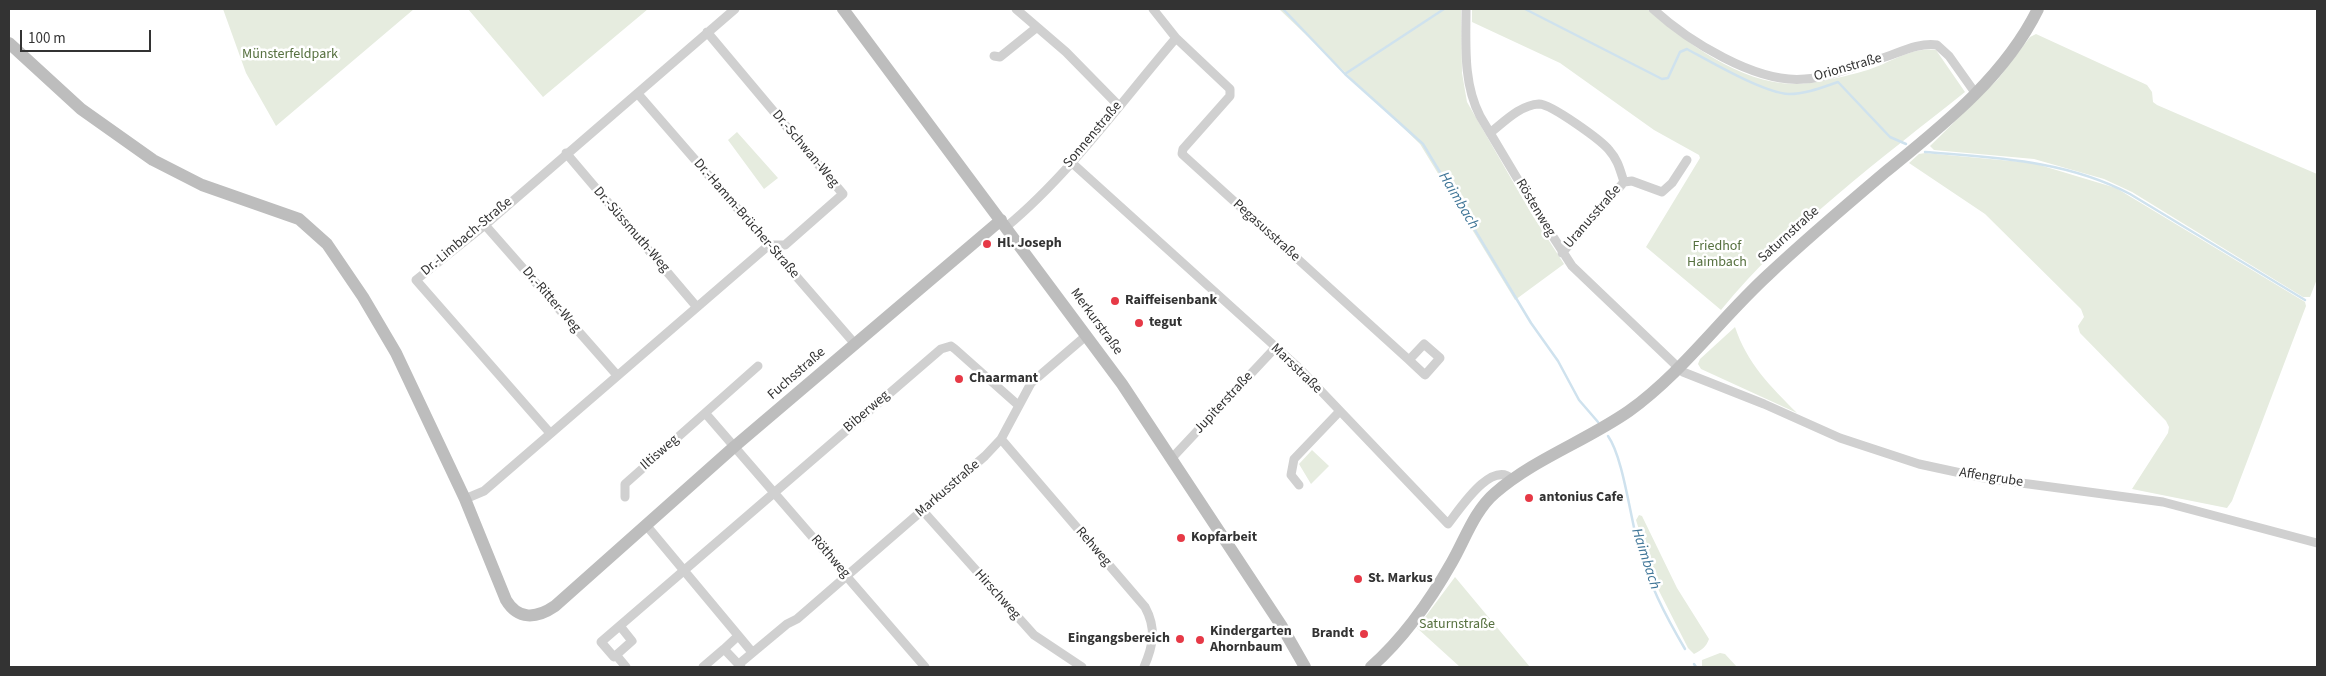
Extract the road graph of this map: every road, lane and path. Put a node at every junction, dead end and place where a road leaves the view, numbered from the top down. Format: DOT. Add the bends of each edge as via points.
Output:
graph roads {
  1 [pos="735,9"];
  2 [pos="843,9"];
  3 [pos="1016,9"];
  4 [pos="1153,9"];
  5 [pos="1466,9"];
  6 [pos="1653,9"];
  7 [pos="2038,9"];
  8 [pos="1036,28"];
  9 [pos="706,32"];
  10 [pos="1176,38"];
  11 [pos="9,43"];
  12 [pos="994,56"];
  13 [pos="638,94"];
  14 [pos="1976,94"];
  15 [pos="1118,105"];
  16 [pos="1490,133"];
  17 [pos="566,153"];
  18 [pos="1687,160"];
  19 [pos="1071,162"];
  20 [pos="1624,182"];
  21 [pos="1003,224"];
  22 [pos="485,225"];
  23 [pos="769,245"];
  24 [pos="1562,253"];
  25 [pos="696,306"];
  26 [pos="1087,335"];
  27 [pos="855,344"];
  28 [pos="1275,348"];
  29 [pos="1409,360"];
  30 [pos="758,366"];
  31 [pos="1678,370"];
  32 [pos="616,374"];
  33 [pos="1018,405"];
  34 [pos="1339,412"];
  35 [pos="706,414"];
  36 [pos="550,433"];
  37 [pos="1001,439"];
  38 [pos="735,446"];
  39 [pos="1172,458"];
  40 [pos="1512,479"];
  41 [pos="1299,485"];
  42 [pos="775,493"];
  43 [pos="625,498"];
  44 [pos="465,499"];
  45 [pos="923,511"];
  46 [pos="646,525"];
  47 [pos="2317,543"];
  48 [pos="684,569"];
  49 [pos="846,576"];
  50 [pos="620,626"];
  51 [pos="738,636"];
  52 [pos="724,649"];
  53 [pos="752,652"];
  54 [pos="616,655"];
  55 [pos="740,666"];
  56 [pos="626,667"];
  57 [pos="703,667"];
  58 [pos="925,667"];
  59 [pos="1082,667"];
  60 [pos="1144,667"];
  61 [pos="1306,667"];
  62 [pos="1371,667"];
  1 -- 9 [label="street, Dr.-Limbach-Straße"];
  2 -- 21 [label="street, Merkurstraße"];
  3 -- 8 [label="street"];
  4 -- 10 [label="street"];
  5 -- 16 [label="street, Röstenweg" via="1468,79 1474,104"];
  6 -- 14 [label="street, Orionstraße" via="1678,31 1724,57 1790,79 1814,78 1918,47 1937,45"];
  7 -- 14 [label="street, Saturnstraße" via="2018,45"];
  8 -- 12 [label="street" via="1000,57"];
  8 -- 15 [label="street" via="1066,52"];
  9 -- 13 [label="street, Dr.-Limbach-Straße"];
  9 -- 23 [label="street, Dr.-Schwan-Weg" via="843,194 785,246"];
  10 -- 15 [label="street, Sonnenstraße"];
  10 -- 29 [label="street, Pegasusstraße" via="1231,92 1182,154"];
  11 -- 44 [label="street, Fuchsstraße" via="81,109 153,160 202,185 288,214 317,233 350,275 383,330"];
  13 -- 17 [label="street, Dr.-Limbach-Straße"];
  13 -- 23 [label="street, Dr.-Hamm-Brücher-Straße"];
  14 -- 31 [label="street, Saturnstraße" via="1789,255"];
  15 -- 19 [label="street, Sonnenstraße"];
  16 -- 20 [label="street, Uranusstraße" via="1523,108 1540,104 1555,110 1609,149 1619,163"];
  16 -- 24 [label="street, Röstenweg"];
  17 -- 22 [label="street, Dr.-Limbach-Straße"];
  17 -- 25 [label="street, Dr.-Süssmuth-Weg"];
  18 -- 20 [label="street, Uranusstraße" via="1662,192 1632,181"];
  19 -- 21 [label="street, Sonnenstraße" via="1030,207"];
  19 -- 28 [label="street, Marsstraße"];
  20 -- 24 [label="street, Uranusstraße"];
  21 -- 26 [label="street, Merkurstraße"];
  21 -- 27 [label="street, Fuchsstraße"];
  22 -- 32 [label="street, Dr.-Ritter-Weg"];
  22 -- 36 [label="street, Dr.-Limbach-Straße" via="416,280"];
  23 -- 25 [label="street"];
  23 -- 27 [label="street, Dr.-Hamm-Brücher-Straße"];
  24 -- 31 [label="street, Röstenweg" via="1601,296"];
  25 -- 32 [label="street"];
  26 -- 33 [label="street, Markusstraße" via="1039,375"];
  26 -- 39 [label="street, Merkurstraße"];
  27 -- 38 [label="street, Fuchsstraße"];
  28 -- 34 [label="street, Marsstraße" via="1299,368"];
  28 -- 39 [label="street, Jupiterstraße"];
  30 -- 35 [label="street, Iltisweg"];
  31 -- 40 [label="street, Saturnstraße" via="1628,412"];
  31 -- 47 [label="street, Affengrube" via="1840,438 1919,464 1992,479 2162,502"];
  32 -- 36 [label="street"];
  33 -- 37 [label="street, Markusstraße"];
  33 -- 42 [label="street, Biberweg" via="955,348 945,347"];
  34 -- 40 [label="street, Marsstraße" via="1448,524 1487,480 1502,474"];
  34 -- 41 [label="street" via="1294,459 1291,475"];
  35 -- 38 [label="street"];
  35 -- 43 [label="street, Iltisweg" via="625,484"];
  36 -- 44 [label="street" via="484,491"];
  37 -- 45 [label="street, Markusstraße"];
  37 -- 60 [label="street, Rehweg" via="1145,607 1153,625 1154,638"];
  38 -- 42 [label="street, Röthweg"];
  38 -- 46 [label="street, Fuchsstraße"];
  39 -- 61 [label="street, Merkurstraße"];
  40 -- 62 [label="street, Saturnstraße" via="1484,505 1423,609"];
  42 -- 48 [label="street, Biberweg"];
  42 -- 49 [label="street, Röthweg"];
  44 -- 46 [label="street, Fuchsstraße" via="506,600 518,614 533,616 548,610"];
  45 -- 49 [label="street, Markusstraße"];
  45 -- 59 [label="street, Hirschweg" via="1034,636"];
  46 -- 48 [label="street"];
  48 -- 50 [label="street, Biberweg"];
  48 -- 51 [label="street"];
  49 -- 53 [label="street, Markusstraße" via="797,619"];
  49 -- 58 [label="street, Röthweg"];
  50 -- 54 [label="street" via="632,641"];
  50 -- 54 [label="street, Biberweg" via="601,642 614,657"];
  51 -- 52 [label="street"];
  51 -- 53 [label="street"];
  52 -- 55 [label="street"];
  52 -- 57 [label="street"];
  53 -- 55 [label="street, Markusstraße"];
  54 -- 56 [label="street"];
}
